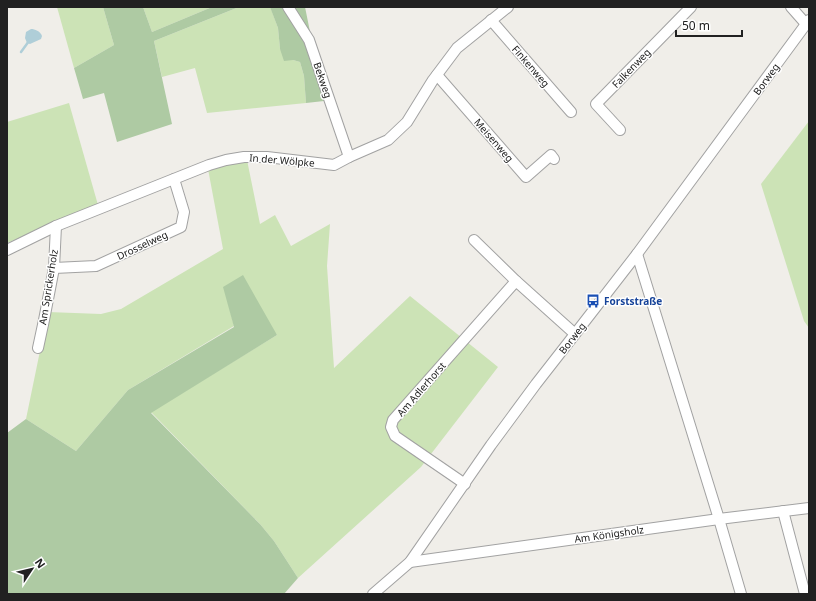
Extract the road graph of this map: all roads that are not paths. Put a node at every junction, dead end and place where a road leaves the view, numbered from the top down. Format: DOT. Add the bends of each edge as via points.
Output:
graph roads {
  1 [pos="288,7"];
  2 [pos="508,7"];
  3 [pos="691,7"];
  4 [pos="791,7"];
  5 [pos="491,20"];
  6 [pos="808,22"];
  7 [pos="437,75"];
  8 [pos="572,112"];
  9 [pos="620,130"];
  10 [pos="349,157"];
  11 [pos="554,159"];
  12 [pos="174,179"];
  13 [pos="56,226"];
  14 [pos="474,240"];
  15 [pos="7,250"];
  16 [pos="637,254"];
  17 [pos="54,268"];
  18 [pos="516,281"];
  19 [pos="575,334"];
  20 [pos="38,348"];
  21 [pos="465,484"];
  22 [pos="809,508"];
  23 [pos="783,511"];
  24 [pos="718,519"];
  25 [pos="410,562"];
  26 [pos="373,594"];
  27 [pos="740,594"];
  28 [pos="806,594"];
  1 -- 10 [label="street, Bekweg" via="309,40"];
  2 -- 5 [label="street, In der Wölpke"];
  3 -- 9 [label="street, Falkenweg" via="596,104"];
  4 -- 6 [label="street"];
  5 -- 7 [label="street, In der Wölpke" via="457,48"];
  5 -- 8 [label="street, Finkenweg"];
  6 -- 16 [label="street, Borweg"];
  7 -- 10 [label="street, In der Wölpke" via="407,122 395,134 388,140"];
  7 -- 11 [label="street, Meisenweg" via="526,177 551,155"];
  10 -- 12 [label="street, In der Wölpke" via="334,165 244,157 209,165"];
  12 -- 13 [label="street, In der Wölpke"];
  12 -- 17 [label="street, Drosselweg" via="184,212 181,226 96,266"];
  13 -- 15 [label="street, In der Wölpke"];
  13 -- 17 [label="street, Am Sprickerholz"];
  14 -- 18 [label="street"];
  16 -- 19 [label="street, Borweg"];
  16 -- 24 [label="street"];
  17 -- 20 [label="street, Am Sprickerholz"];
  18 -- 19 [label="street"];
  18 -- 21 [label="street, Am Adlerhorst" via="393,420 391,427 394,436"];
  19 -- 21 [label="street, Borweg" via="491,445"];
  21 -- 25 [label="street, Borweg"];
  22 -- 23 [label="street, Am Königsholz"];
  23 -- 24 [label="street, Am Königsholz"];
  23 -- 28 [label="street"];
  24 -- 25 [label="street, Am Königsholz"];
  24 -- 27 [label="street"];
  25 -- 26 [label="street, Borweg"];
}
